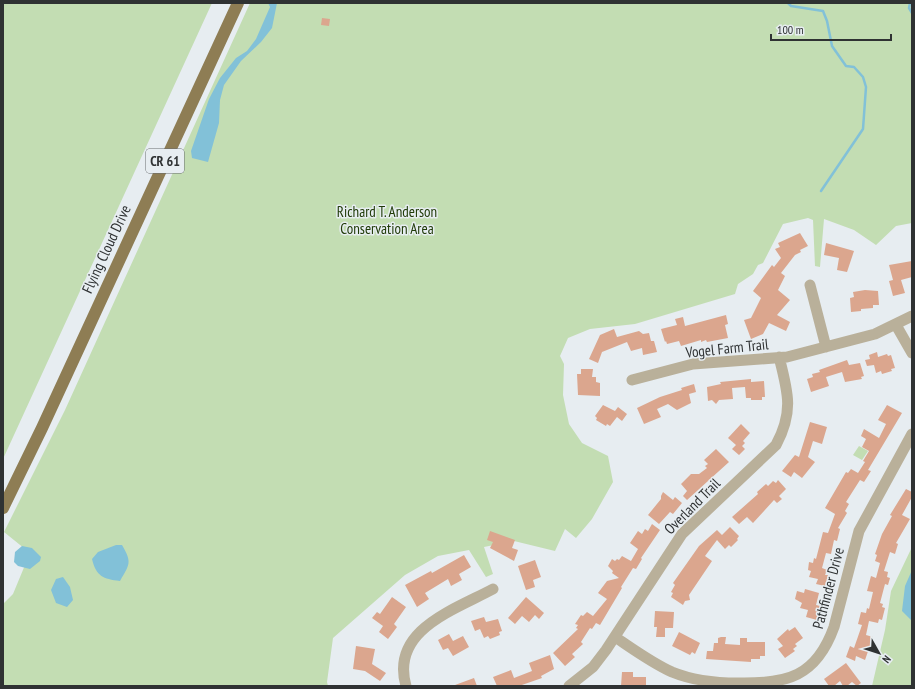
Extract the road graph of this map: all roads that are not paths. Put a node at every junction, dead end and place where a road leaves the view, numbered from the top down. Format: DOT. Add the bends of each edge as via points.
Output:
graph roads {
  1 [pos="238,3"];
  2 [pos="810,285"];
  3 [pos="912,316"];
  4 [pos="896,325"];
  5 [pos="826,347"];
  6 [pos="912,353"];
  7 [pos="779,357"];
  8 [pos="632,380"];
  9 [pos="912,434"];
  10 [pos="3,508"];
  11 [pos="493,589"];
  12 [pos="615,637"];
  13 [pos="406,686"];
  14 [pos="569,686"];
  1 -- 10 [label="main road, Flying Cloud Drive / CR 61"];
  2 -- 5 [label="street"];
  3 -- 4 [label="street, Vogel Farm Trail"];
  4 -- 5 [label="street, Vogel Farm Trail" via="875,334"];
  4 -- 6 [label="street"];
  5 -- 7 [label="street, Vogel Farm Trail"];
  7 -- 8 [label="street, Vogel Farm Trail" via="693,364"];
  7 -- 12 [label="street, Overland Trail" via="789,400 788,416 776,445 682,534"];
  9 -- 12 [label="street, Pathfinder Drive" via="859,530 834,628 819,656 808,668 779,682 709,682 671,671"];
  11 -- 13 [label="street" via="421,629 408,648 404,660"];
  12 -- 14 [label="street, Overland Trail" via="593,667"];
}
